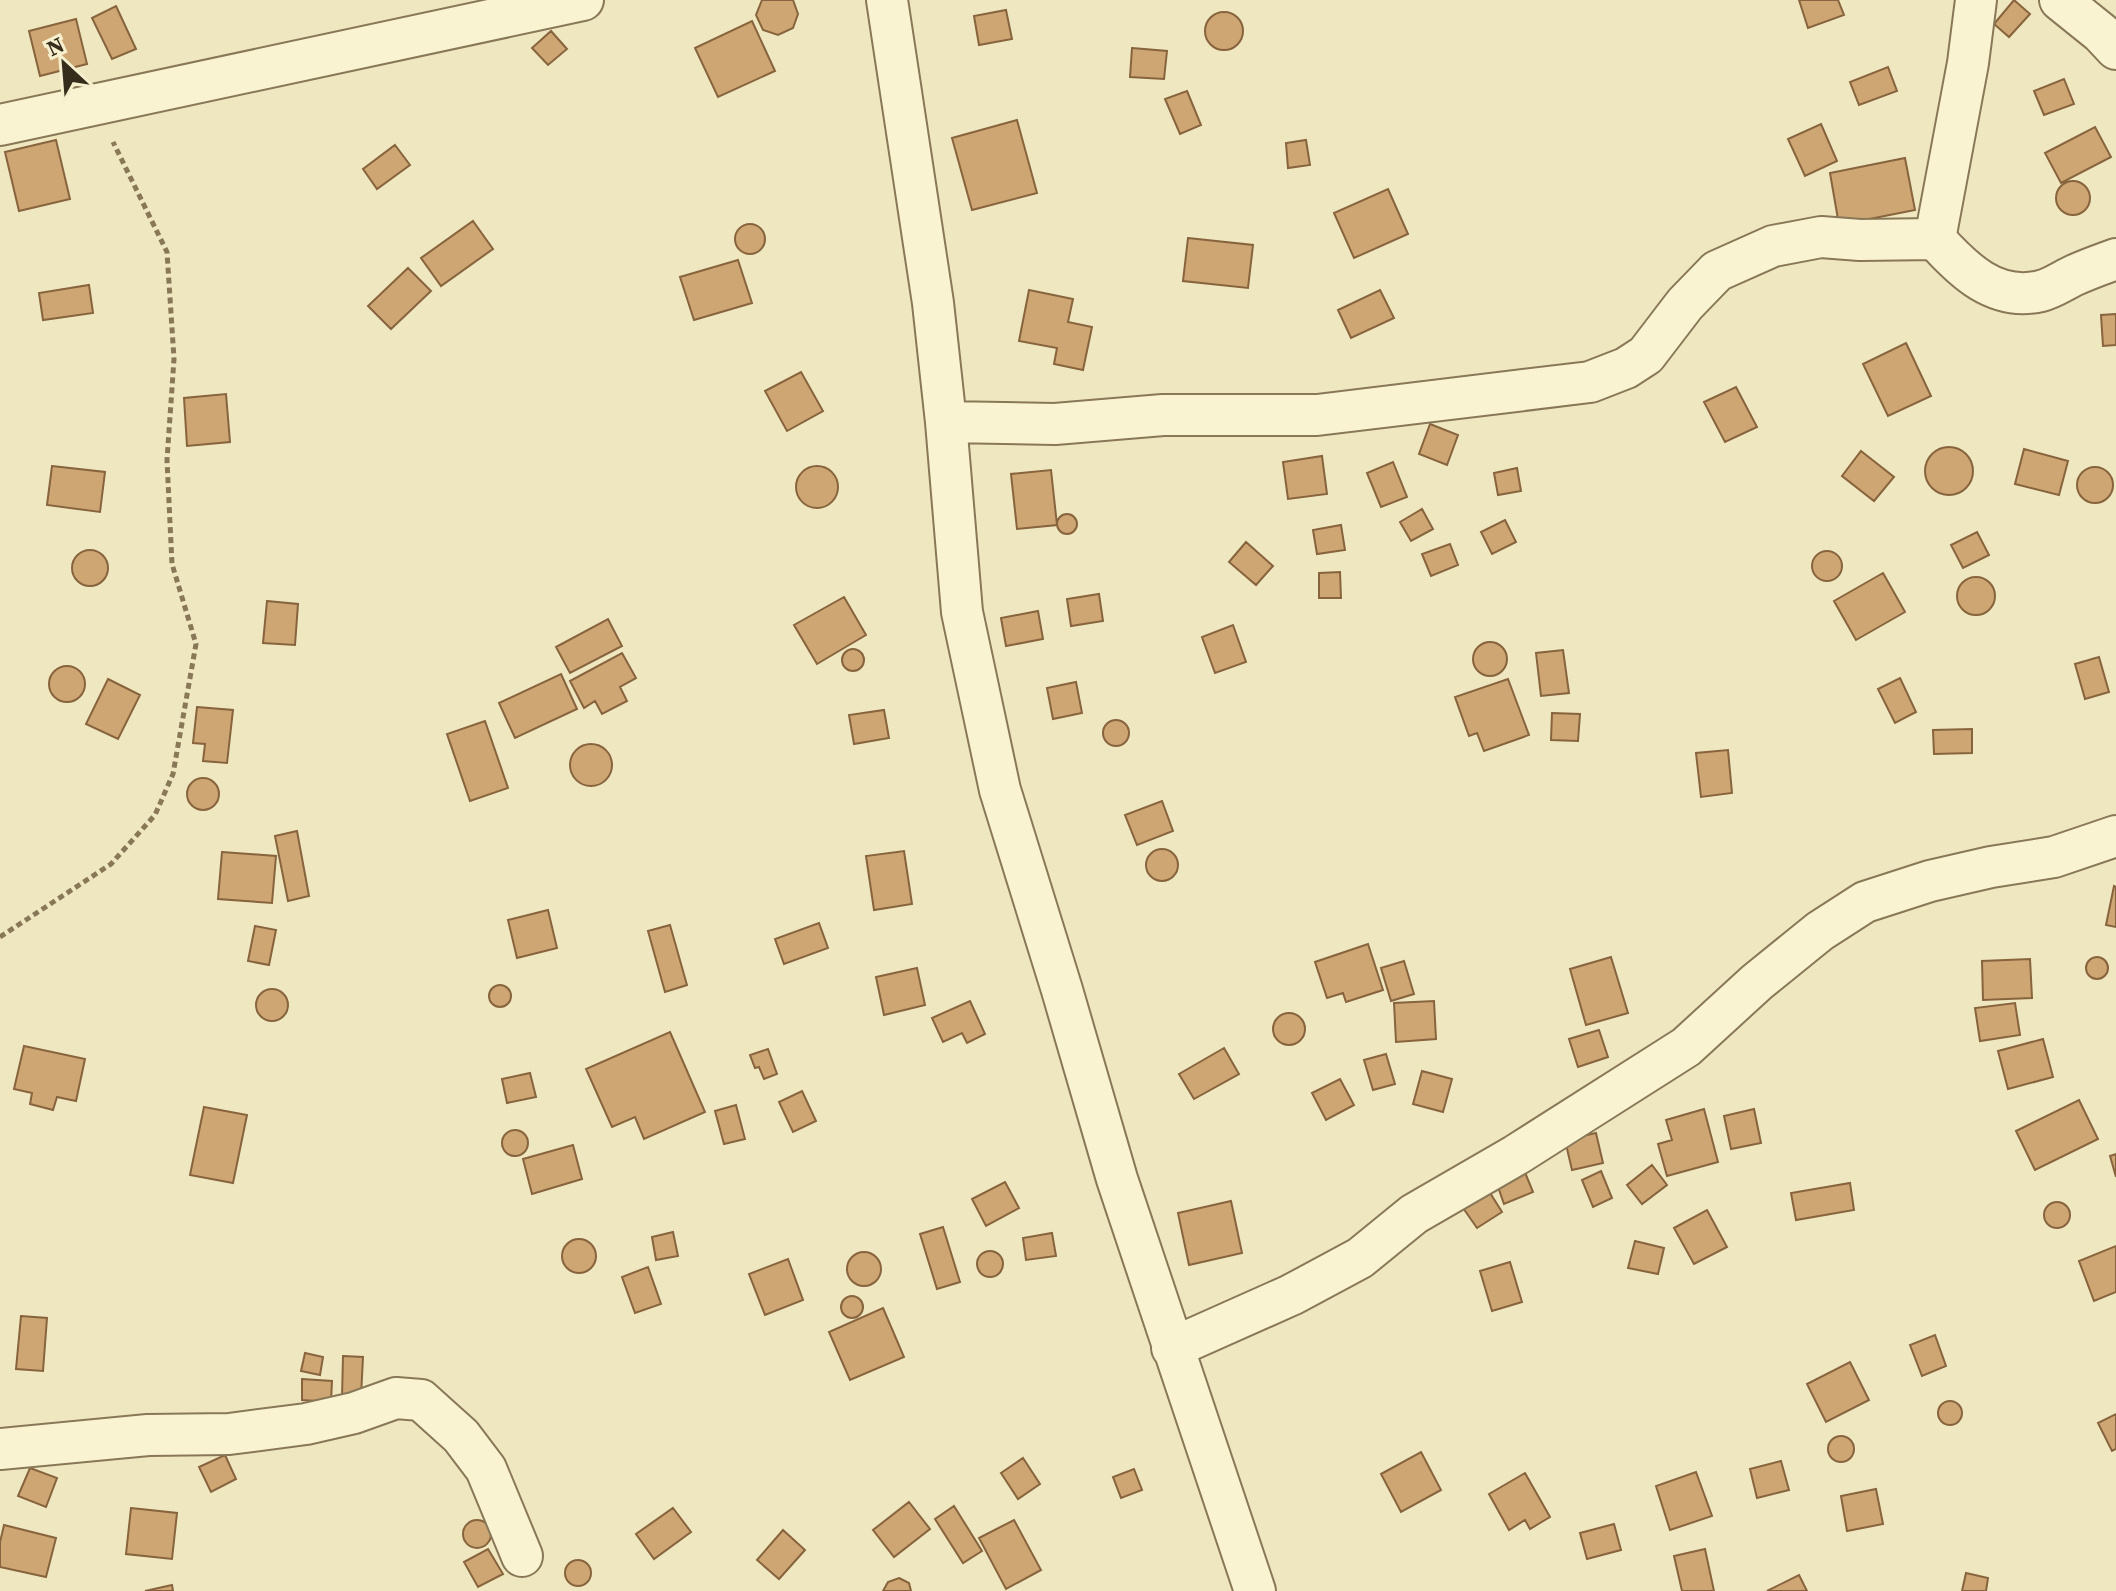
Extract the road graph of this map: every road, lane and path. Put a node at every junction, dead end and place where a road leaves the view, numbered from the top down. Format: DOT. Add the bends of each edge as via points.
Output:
graph roads {
  1 [pos="583,0"];
  2 [pos="887,0"];
  3 [pos="1976,0"];
  4 [pos="87,106"];
  5 [pos="0,125"];
  6 [pos="1935,239"];
  7 [pos="2116,259"];
  8 [pos="946,422"];
  9 [pos="2116,836"];
  10 [pos="0,937"];
  11 [pos="1172,1348"];
  12 [pos="0,1449"];
  13 [pos="522,1556"];
  14 [pos="1255,1591"];
  1 -- 4 [label="street"];
  2 -- 8 [label="street"];
  3 -- 6 [label="street"];
  4 -- 5 [label="street"];
  4 -- 10 [label="path" via="118,150 167,252 174,359 167,460 172,564 196,644 173,774 155,815 111,864"];
  6 -- 7 [label="street" via="1983,284 2012,294 2043,291"];
  6 -- 8 [label="street" via="1821,237 1773,246 1717,271 1646,355 1590,382 1317,415 1163,415 1055,424"];
  8 -- 11 [label="street" via="962,612 1000,790"];
  9 -- 11 [label="street" via="2054,857 1930,881 1865,902 1757,982 1686,1047 1414,1214 1360,1258"];
  11 -- 14 [label="street"];
  12 -- 13 [label="street" via="148,1435 229,1434 318,1421 396,1398 421,1400 461,1436 486,1469"];
}
